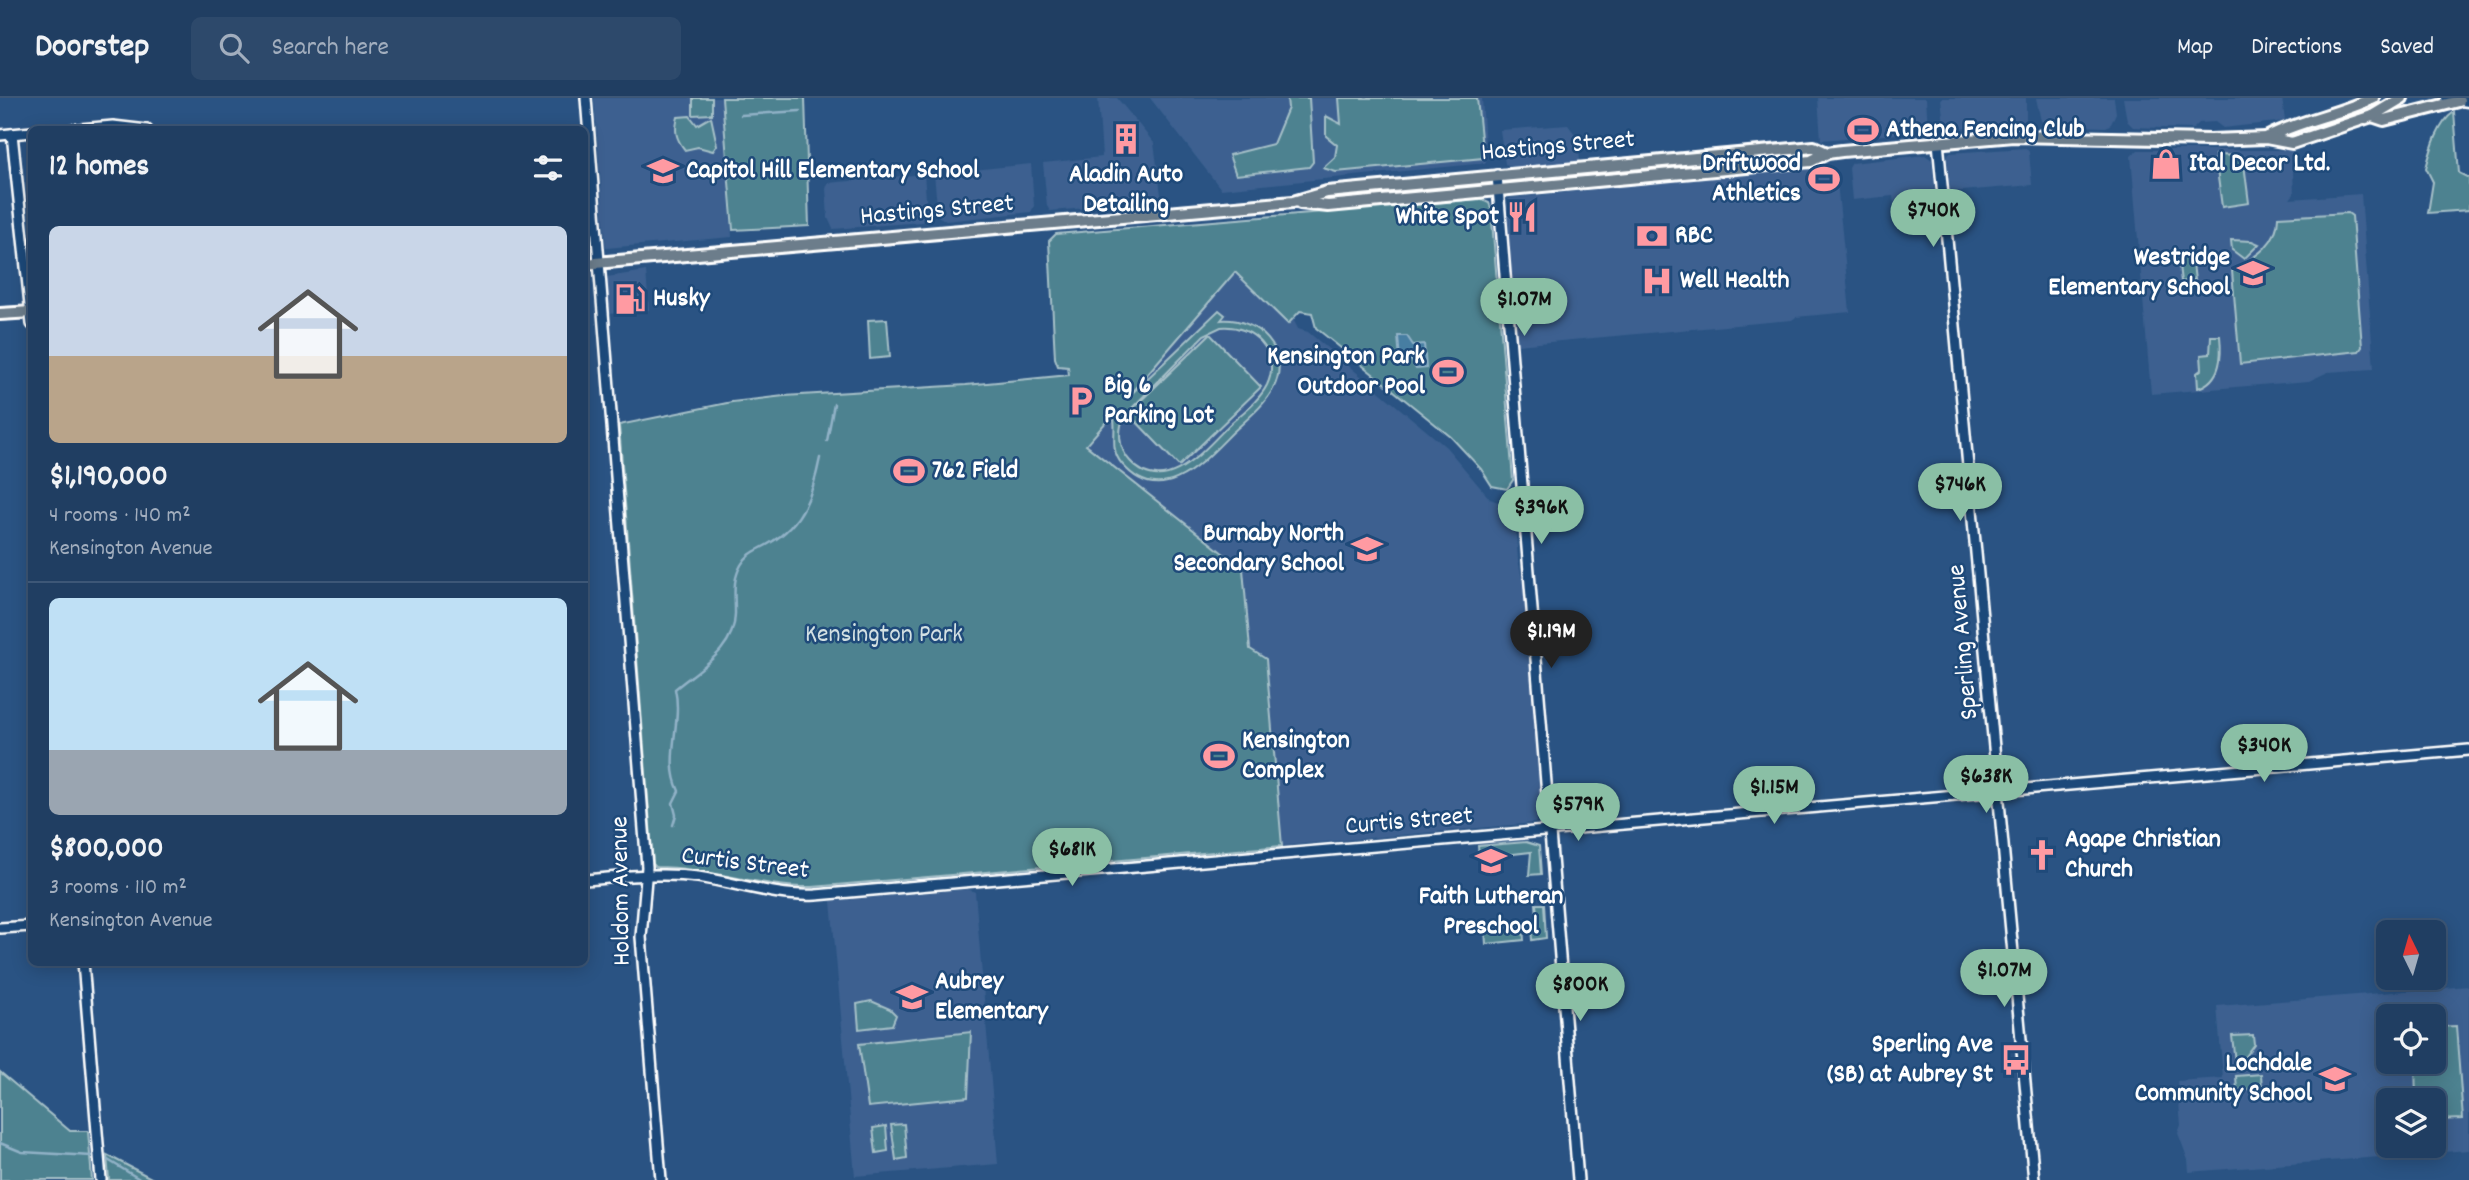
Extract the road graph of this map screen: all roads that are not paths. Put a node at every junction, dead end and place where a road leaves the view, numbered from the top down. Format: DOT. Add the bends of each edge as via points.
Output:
graph roads {
  1 [pos="586,98"];
  2 [pos="2373,98"];
  3 [pos="2403,98"];
  4 [pos="2458,100"];
  5 [pos="2372,116"];
  6 [pos="28,132"];
  7 [pos="12,134"];
  8 [pos="0,135"];
  9 [pos="2266,138"];
  10 [pos="1938,142"];
  11 [pos="1827,153"];
  12 [pos="1497,175"];
  13 [pos="1498,192"];
  14 [pos="1293,202"];
  15 [pos="598,263"];
  16 [pos="588,264"];
  17 [pos="28,284"];
  18 [pos="28,312"];
  19 [pos="0,314"];
  20 [pos="2469,751"];
  21 [pos="1999,792"];
  22 [pos="1549,831"];
  23 [pos="647,876"];
  24 [pos="588,880"];
  25 [pos="28,926"];
  26 [pos="0,928"];
  27 [pos="83,966"];
  28 [pos="101,1180"];
  29 [pos="661,1180"];
  30 [pos="1578,1180"];
  31 [pos="2034,1180"];
  1 -- 15 [label="street, Holdom Avenue"];
  2 -- 9 [label="main road, Hastings Street"];
  3 -- 5 [label="main road, Hastings Street"];
  4 -- 5 [label="main road" via="2384,120"];
  5 -- 9 [label="main road, Hastings Street" via="2292,143"];
  6 -- 7 [label="street"];
  7 -- 8 [label="street"];
  7 -- 17 [label="street"];
  9 -- 10 [label="main road, Hastings Street" via="2023,136"];
  10 -- 11 [label="main road, Hastings Street"];
  10 -- 21 [label="street, Sperling Avenue"];
  11 -- 12 [label="main road, Hastings Street" via="1814,147"];
  11 -- 13 [label="main road, Hastings Street" via="1811,161 1770,167"];
  12 -- 13 [label="street"];
  12 -- 14 [label="main road, Hastings Street" via="1328,192"];
  13 -- 14 [label="main road, Hastings Street" via="1328,206"];
  13 -- 22 [label="street"];
  14 -- 15 [label="main road, Hastings Street"];
  15 -- 16 [label="main road, Hastings Street"];
  15 -- 23 [label="street, Holdom Avenue"];
  18 -- 19 [label="main road"];
  20 -- 21 [label="street, Curtis Street"];
  21 -- 22 [label="street, Curtis Street"];
  21 -- 31 [label="street, Sperling Avenue"];
  22 -- 23 [label="street, Curtis Street" via="805,895 696,877"];
  22 -- 30 [label="street"];
  23 -- 24 [label="street, Curtis Street"];
  23 -- 29 [label="street, Holdom Avenue" via="641,937"];
  25 -- 26 [label="street"];
  27 -- 28 [label="street"];
}
